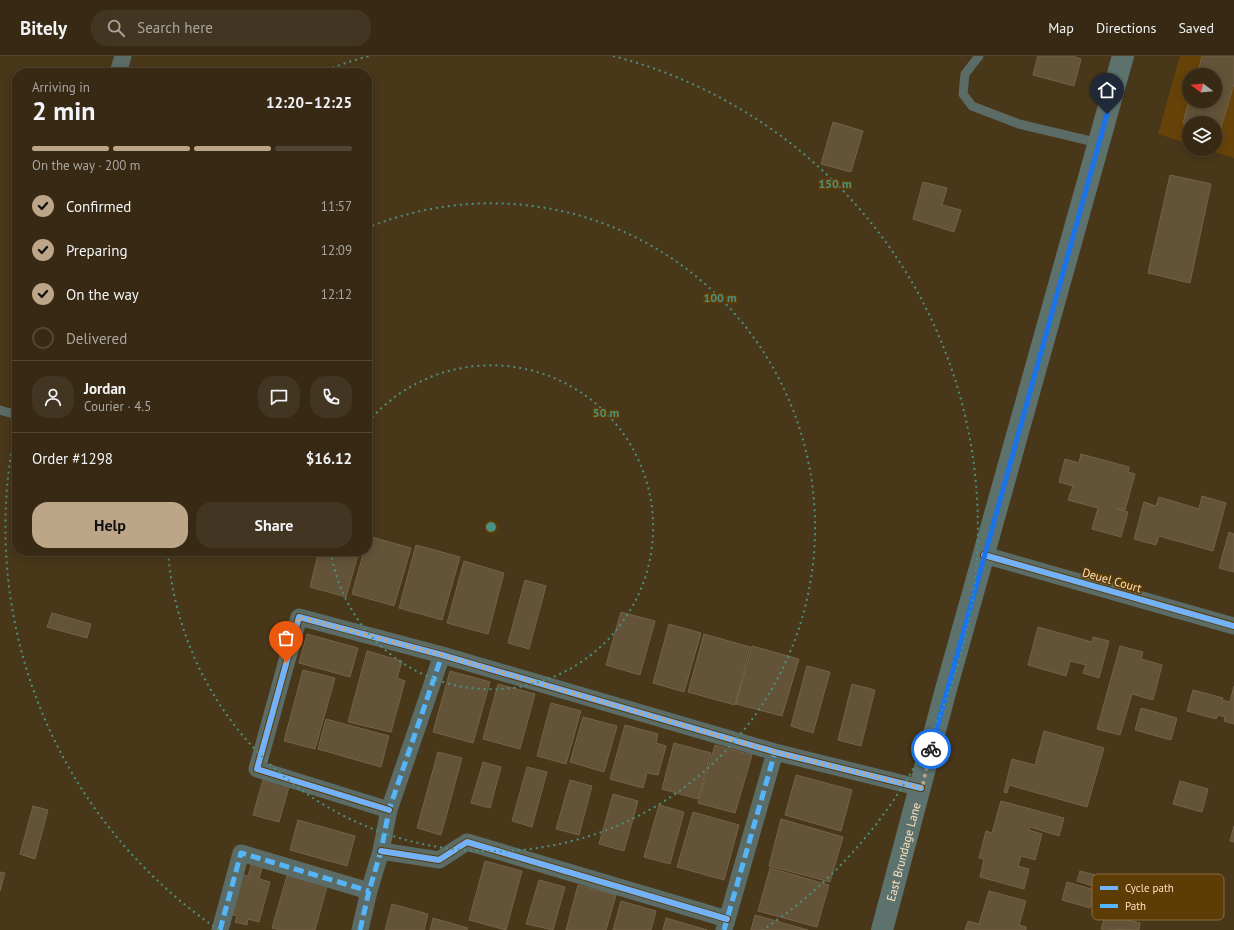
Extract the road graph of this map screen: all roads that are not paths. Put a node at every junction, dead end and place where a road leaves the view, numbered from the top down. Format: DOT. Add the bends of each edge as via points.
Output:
graph roads {
  1 [pos="123,56"];
  2 [pos="979,56"];
  3 [pos="1123,56"];
  4 [pos="119,68"];
  5 [pos="1099,143"];
  6 [pos="0,410"];
  7 [pos="12,413"];
  8 [pos="984,555"];
  9 [pos="1234,626"];
  10 [pos="442,655"];
  11 [pos="775,752"];
  12 [pos="922,788"];
  13 [pos="390,810"];
  14 [pos="381,851"];
  15 [pos="369,891"];
  16 [pos="726,925"];
  17 [pos="220,930"];
  18 [pos="360,930"];
  19 [pos="882,930"];
  1 -- 4 [label="street"];
  2 -- 5 [label="lane" via="965,74 963,94 972,106 1019,124"];
  3 -- 5 [label="main road, East Brundage Lane"];
  5 -- 8 [label="main road, East Brundage Lane"];
  6 -- 7 [label="lane"];
  8 -- 9 [label="street, Deuel Court"];
  8 -- 12 [label="main road, East Brundage Lane"];
  10 -- 11 [label="street"];
  10 -- 13 [label="street"];
  10 -- 13 [label="street" via="299,617 257,769"];
  11 -- 12 [label="street"];
  11 -- 16 [label="street"];
  12 -- 19 [label="main road, East Brundage Lane"];
  13 -- 14 [label="street"];
  14 -- 15 [label="street"];
  14 -- 16 [label="street" via="439,860 467,842"];
  15 -- 17 [label="street" via="241,853"];
  15 -- 18 [label="street"];
}
